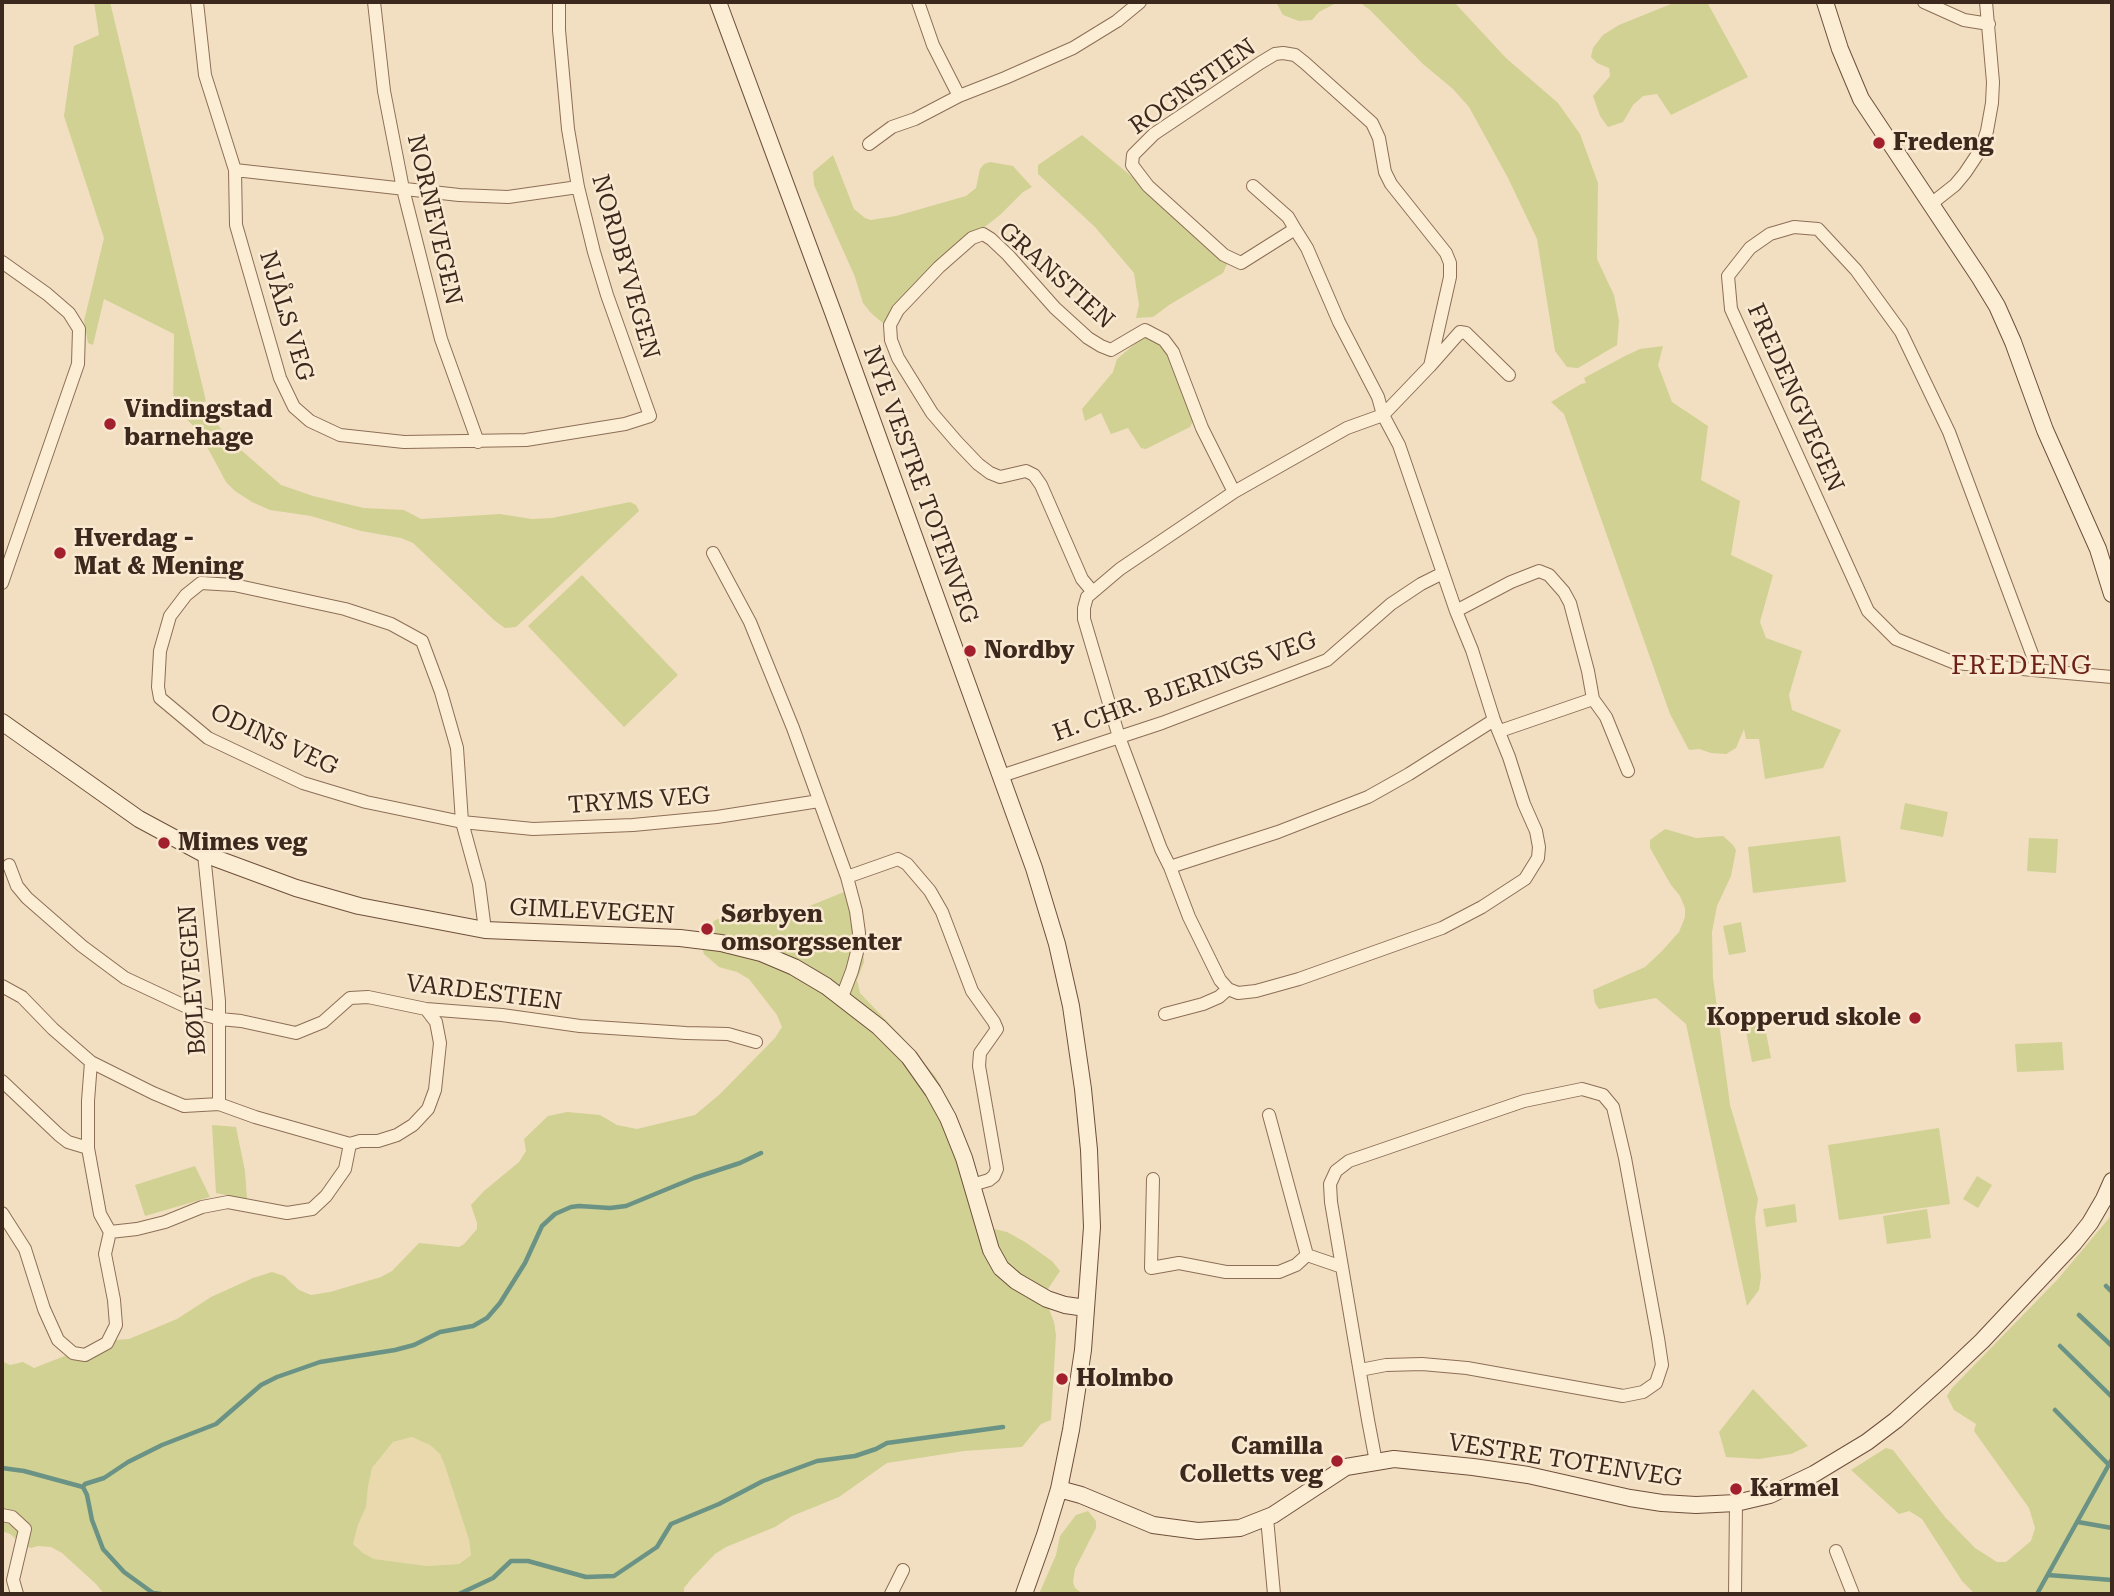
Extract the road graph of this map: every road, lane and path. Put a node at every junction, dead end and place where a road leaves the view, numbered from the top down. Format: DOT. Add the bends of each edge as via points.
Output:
graph roads {
  1 [pos="197,2"];
  2 [pos="374,2"];
  3 [pos="559,2"];
  4 [pos="718,2"];
  5 [pos="918,2"];
  6 [pos="1140,2"];
  7 [pos="1825,2"];
  8 [pos="1924,2"];
  9 [pos="1986,2"];
  10 [pos="1989,24"];
  11 [pos="958,96"];
  12 [pos="869,144"];
  13 [pos="235,170"];
  14 [pos="1254,186"];
  15 [pos="578,187"];
  16 [pos="402,189"];
  17 [pos="1931,204"];
  18 [pos="1295,229"];
  19 [pos="2,262"];
  20 [pos="1430,366"];
  21 [pos="1509,375"];
  22 [pos="1383,415"];
  23 [pos="650,416"];
  24 [pos="478,442"];
  25 [pos="1234,492"];
  26 [pos="713,553"];
  27 [pos="1443,573"];
  28 [pos="2,583"];
  29 [pos="1092,591"];
  30 [pos="2112,594"];
  31 [pos="1456,611"];
  32 [pos="2038,670"];
  33 [pos="2112,677"];
  34 [pos="1592,699"];
  35 [pos="2,722"];
  36 [pos="1497,726"];
  37 [pos="1119,737"];
  38 [pos="1629,771"];
  39 [pos="1001,776"];
  40 [pos="819,800"];
  41 [pos="462,822"];
  42 [pos="204,853"];
  43 [pos="9,864"];
  44 [pos="1170,867"];
  45 [pos="847,877"];
  46 [pos="485,930"];
  47 [pos="2,986"];
  48 [pos="1228,989"];
  49 [pos="842,997"];
  50 [pos="426,1009"];
  51 [pos="1165,1014"];
  52 [pos="220,1018"];
  53 [pos="755,1042"];
  54 [pos="91,1062"];
  55 [pos="2,1081"];
  56 [pos="219,1104"];
  57 [pos="1269,1115"];
  58 [pos="350,1144"];
  59 [pos="88,1148"];
  60 [pos="1153,1179"];
  61 [pos="2112,1181"];
  62 [pos="972,1185"];
  63 [pos="2,1213"];
  64 [pos="110,1232"];
  65 [pos="1307,1255"];
  66 [pos="1342,1267"];
  67 [pos="1086,1308"];
  68 [pos="1360,1370"];
  69 [pos="1376,1462"];
  70 [pos="1059,1489"];
  71 [pos="1736,1503"];
  72 [pos="2,1515"];
  73 [pos="1267,1518"];
  74 [pos="1836,1551"];
  75 [pos="903,1570"];
  76 [pos="8,1581"];
  77 [pos="17,1594"];
  78 [pos="891,1594"];
  79 [pos="1024,1594"];
  80 [pos="1274,1594"];
  81 [pos="1735,1594"];
  82 [pos="1853,1594"];
  1 -- 13 [label="street, NJÅLS VEG" via="205,75"];
  2 -- 16 [label="street, NORNEVEGEN"];
  3 -- 15 [label="street, NORDBYVEGEN" via="566,106"];
  4 -- 39 [label="street, NYE VESTRE TOTENVEG"];
  5 -- 11 [label="street"];
  6 -- 11 [label="street" via="1073,48"];
  7 -- 17 [label="street" via="1861,99"];
  8 -- 10 [label="street" via="1964,20"];
  9 -- 10 [label="street"];
  10 -- 17 [label="street" via="1993,82 1984,140 1965,173"];
  11 -- 12 [label="street" via="892,127"];
  13 -- 16 [label="street"];
  13 -- 24 [label="street, NJÅLS VEG" via="236,225 280,378 294,407 310,421 340,435 404,442"];
  14 -- 18 [label="street"];
  15 -- 16 [label="street" via="508,197"];
  15 -- 23 [label="street, NORDBYVEGEN" via="607,295"];
  16 -- 24 [label="street, NORNEVEGEN" via="441,339"];
  17 -- 30 [label="street" via="1997,306 2098,549"];
  18 -- 20 [label="street, ROGNSTIEN" via="1241,263 1224,255 1148,186 1132,165 1133,155 1154,134 1260,63 1275,54 1295,55 1372,123 1391,184 1446,253 1450,276"];
  18 -- 22 [label="street"];
  19 -- 28 [label="street" via="47,294 79,328 78,364"];
  20 -- 21 [label="street" via="1460,332"];
  20 -- 22 [label="street"];
  22 -- 25 [label="street" via="1347,428"];
  22 -- 27 [label="street" via="1399,444"];
  23 -- 24 [label="street, NJÅLS VEG" via="625,425 526,440"];
  25 -- 29 [label="street"];
  25 -- 29 [label="street, GRANSTIEN" via="1164,340 1145,330 1111,350 1101,346 1055,307 991,239 982,234 972,238 898,310 890,325 891,340 932,413 978,464 1000,477 1026,471 1034,475 1082,579"];
  26 -- 40 [label="street" via="750,622"];
  27 -- 31 [label="street"];
  27 -- 37 [label="street, H. CHR. BJERINGS VEG" via="1391,604 1327,660"];
  29 -- 37 [label="street" via="1084,620"];
  31 -- 34 [label="street" via="1539,571 1549,575 1570,603"];
  31 -- 36 [label="street"];
  32 -- 32 [label="street, FREDENGVEGEN" via="1955,663 1896,639 1868,611 1731,309 1728,276 1750,248 1770,234 1794,227 1818,229 1856,270 1901,332 1949,432"];
  32 -- 33 [label="street, FREDENGVEGEN"];
  34 -- 36 [label="street"];
  34 -- 38 [label="street" via="1606,717"];
  35 -- 42 [label="street, GIMLEVEGEN" via="139,819"];
  36 -- 44 [label="street" via="1368,797"];
  36 -- 48 [label="street" via="1536,831 1538,858 1532,870 1515,886 1442,928 1299,979 1256,991"];
  37 -- 39 [label="street, H. CHR. BJERINGS VEG"];
  37 -- 44 [label="street"];
  39 -- 67 [label="street, NYE VESTRE TOTENVEG" via="1034,868 1071,1006 1089,1150 1092,1227"];
  40 -- 41 [label="street, TRYMS VEG" via="633,825 533,829"];
  40 -- 45 [label="street"];
  41 -- 41 [label="street, ODINS VEG" via="457,748 422,641 391,624 345,609 234,585 201,583 186,595 170,616 160,651 158,687 160,698 208,738 303,782 366,802"];
  41 -- 46 [label="street, ODINS VEG"];
  42 -- 46 [label="street, GIMLEVEGEN" via="359,906"];
  42 -- 52 [label="street, BØLEVEGEN"];
  43 -- 52 [label="street, VARDESTIEN" via="27,898 115,971 202,1014"];
  44 -- 48 [label="street" via="1189,917"];
  45 -- 49 [label="street" via="859,933"];
  45 -- 62 [label="street" via="898,859 907,864 942,912 972,991 994,1022 996,1029 980,1053 979,1066 997,1169 989,1180"];
  46 -- 49 [label="street, GIMLEVEGEN" via="721,943 778,960"];
  47 -- 54 [label="street" via="22,998"];
  48 -- 51 [label="street" via="1203,1004"];
  49 -- 62 [label="street, GIMLEVEGEN" via="895,1041 933,1091 948,1118"];
  50 -- 52 [label="street, VARDESTIEN" via="368,997 350,998 323,1022 296,1033"];
  50 -- 53 [label="street, VARDESTIEN" via="580,1026 728,1034"];
  50 -- 58 [label="street" via="436,1022 440,1043 428,1109 397,1135"];
  52 -- 56 [label="street, BØLEVEGEN"];
  54 -- 56 [label="street" via="184,1106"];
  54 -- 59 [label="street"];
  55 -- 59 [label="street" via="59,1135"];
  56 -- 58 [label="street"];
  57 -- 65 [label="street"];
  58 -- 64 [label="street" via="345,1170 312,1209 287,1213 228,1202 165,1222"];
  59 -- 64 [label="street" via="100,1214"];
  60 -- 65 [label="street" via="1151,1268 1179,1264 1226,1272 1279,1272"];
  61 -- 71 [label="street, VESTRE TOTENVEG" via="2090,1223 2052,1269 1896,1420 1814,1474 1770,1495"];
  62 -- 67 [label="street, GIMLEVEGEN" via="991,1250 1001,1268 1040,1295"];
  63 -- 64 [label="street" via="24,1249 58,1340 73,1353 85,1355 107,1343 116,1325 105,1254"];
  65 -- 66 [label="street"];
  66 -- 68 [label="street"];
  66 -- 68 [label="street" via="1330,1184 1336,1171 1349,1161 1524,1101 1582,1089 1604,1095 1613,1107 1658,1338 1662,1365 1656,1383 1643,1392 1623,1396 1455,1367 1410,1364"];
  67 -- 70 [label="street, NYE VESTRE TOTENVEG"];
  68 -- 69 [label="street"];
  69 -- 71 [label="street, VESTRE TOTENVEG" via="1394,1459 1474,1466 1662,1503"];
  69 -- 73 [label="street, VESTRE TOTENVEG" via="1346,1467"];
  70 -- 73 [label="street, VESTRE TOTENVEG" via="1153,1524 1198,1531 1240,1528"];
  70 -- 79 [label="street"];
  71 -- 81 [label="street"];
  72 -- 76 [label="street" via="12,1517 25,1530"];
  73 -- 80 [label="street"];
  74 -- 82 [label="street"];
  75 -- 78 [label="street"];
  76 -- 77 [label="street"];
}
